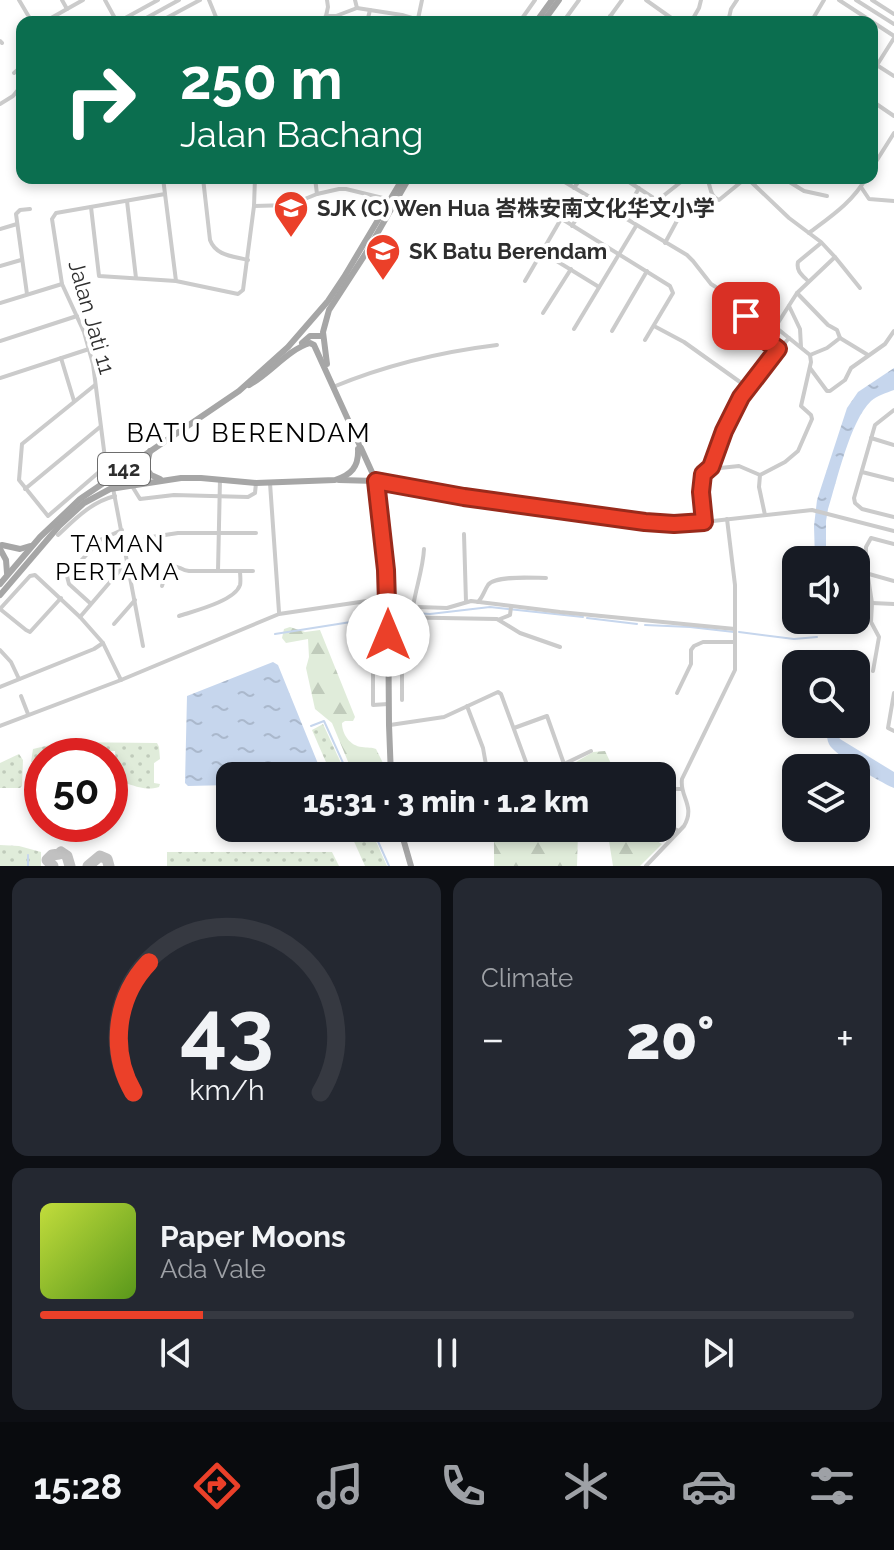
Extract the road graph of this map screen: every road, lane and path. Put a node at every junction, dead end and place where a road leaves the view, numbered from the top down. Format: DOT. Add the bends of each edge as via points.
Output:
graph roads {
  1 [pos="62,0"];
  2 [pos="83,0"];
  3 [pos="158,0"];
  4 [pos="179,0"];
  5 [pos="200,0"];
  6 [pos="327,0"];
  7 [pos="355,0"];
  8 [pos="622,0"];
  9 [pos="646,0"];
  10 [pos="839,0"];
  11 [pos="856,0"];
  12 [pos="872,0"];
  13 [pos="148,2"];
  14 [pos="357,8"];
  15 [pos="67,9"];
  16 [pos="370,10"];
  17 [pos="388,13"];
  18 [pos="154,14"];
  19 [pos="894,14"];
  20 [pos="55,16"];
  21 [pos="126,16"];
  22 [pos="150,16"];
  23 [pos="170,16"];
  24 [pos="326,16"];
  25 [pos="368,16"];
  26 [pos="387,16"];
  27 [pos="403,16"];
  28 [pos="610,16"];
  29 [pos="669,16"];
  30 [pos="863,16"];
  31 [pos="894,24"];
  32 [pos="894,37"];
  33 [pos="878,59"];
  34 [pos="16,92"];
  35 [pos="0,104"];
  36 [pos="894,133"];
  37 [pos="878,158"];
  38 [pos="164,184"];
  39 [pos="204,184"];
  40 [pos="255,184"];
  41 [pos="316,184"];
  42 [pos="402,184"];
  43 [pos="403,184"];
  44 [pos="568,184"];
  45 [pos="577,184"];
  46 [pos="633,184"];
  47 [pos="678,184"];
  48 [pos="708,184"];
  49 [pos="739,184"];
  50 [pos="754,184"];
  51 [pos="793,184"];
  52 [pos="863,184"];
  53 [pos="861,187"];
  54 [pos="574,188"];
  55 [pos="639,188"];
  56 [pos="165,194"];
  57 [pos="317,194"];
  58 [pos="827,196"];
  59 [pos="589,198"];
  60 [pos="127,200"];
  61 [pos="392,200"];
  62 [pos="658,200"];
  63 [pos="894,201"];
  64 [pos="254,206"];
  65 [pos="541,206"];
  66 [pos="91,207"];
  67 [pos="30,209"];
  68 [pos="623,217"];
  69 [pos="558,218"];
  70 [pos="17,224"];
  71 [pos="572,226"];
  72 [pos="636,226"];
  73 [pos="0,229"];
  74 [pos="809,233"];
  75 [pos="821,242"];
  76 [pos="665,243"];
  77 [pos="542,252"];
  78 [pos="619,254"];
  79 [pos="835,257"];
  80 [pos="21,260"];
  81 [pos="248,260"];
  82 [pos="0,266"];
  83 [pos="571,269"];
  84 [pos="647,271"];
  85 [pos="136,278"];
  86 [pos="176,281"];
  87 [pos="525,281"];
  88 [pos="808,281"];
  89 [pos="62,284"];
  90 [pos="599,287"];
  91 [pos="860,288"];
  92 [pos="797,293"];
  93 [pos="27,294"];
  94 [pos="0,303"];
  95 [pos="789,306"];
  96 [pos="750,308"];
  97 [pos="543,313"];
  98 [pos="77,316"];
  99 [pos="654,326"];
  100 [pos="776,326"];
  101 [pos="574,329"];
  102 [pos="612,331"];
  103 [pos="894,331"];
  104 [pos="323,336"];
  105 [pos="789,338"];
  106 [pos="840,338"];
  107 [pos="645,340"];
  108 [pos="0,341"];
  109 [pos="497,345"];
  110 [pos="301,346"];
  111 [pos="801,347"];
  112 [pos="89,349"];
  113 [pos="778,349"];
  114 [pos="810,355"];
  115 [pos="868,355"];
  116 [pos="61,358"];
  117 [pos="810,368"];
  118 [pos="0,378"];
  119 [pos="331,383"];
  120 [pos="95,384"];
  121 [pos="747,387"];
  122 [pos="239,391"];
  123 [pos="74,401"];
  124 [pos="894,410"];
  125 [pos="101,426"];
  126 [pos="356,438"];
  127 [pos="871,438"];
  128 [pos="894,445"];
  129 [pos="150,451"];
  130 [pos="106,466"];
  131 [pos="711,467"];
  132 [pos="862,472"];
  133 [pos="760,475"];
  134 [pos="111,477"];
  135 [pos="220,479"];
  136 [pos="163,480"];
  137 [pos="335,480"];
  138 [pos="894,480"];
  139 [pos="376,481"];
  140 [pos="256,483"];
  141 [pos="270,483"];
  142 [pos="132,485"];
  143 [pos="113,488"];
  144 [pos="25,489"];
  145 [pos="115,496"];
  146 [pos="219,496"];
  147 [pos="765,515"];
  148 [pos="894,517"];
  149 [pos="727,519"];
  150 [pos="704,522"];
  151 [pos="122,530"];
  152 [pos="894,531"];
  153 [pos="217,533"];
  154 [pos="256,533"];
  155 [pos="464,534"];
  156 [pos="58,535"];
  157 [pos="145,538"];
  158 [pos="34,544"];
  159 [pos="894,544"];
  160 [pos="1,546"];
  161 [pos="867,546"];
  162 [pos="424,549"];
  163 [pos="128,561"];
  164 [pos="21,564"];
  165 [pos="218,571"];
  166 [pos="240,571"];
  167 [pos="253,571"];
  168 [pos="870,575"];
  169 [pos="6,577"];
  170 [pos="546,578"];
  171 [pos="894,581"];
  172 [pos="0,584"];
  173 [pos="162,586"];
  174 [pos="870,588"];
  175 [pos="0,595"];
  176 [pos="61,598"];
  177 [pos="135,600"];
  178 [pos="388,602"];
  179 [pos="466,602"];
  180 [pos="478,602"];
  181 [pos="90,603"];
  182 [pos="872,603"];
  183 [pos="894,604"];
  184 [pos="413,607"];
  185 [pos="0,609"];
  186 [pos="510,609"];
  187 [pos="279,614"];
  188 [pos="179,616"];
  189 [pos="80,617"];
  190 [pos="388,617"];
  191 [pos="497,619"];
  192 [pos="114,624"];
  193 [pos="735,629"];
  194 [pos="735,642"];
  195 [pos="103,643"];
  196 [pos="143,646"];
  197 [pos="560,647"];
  198 [pos="0,650"];
  199 [pos="388,654"];
  200 [pos="873,671"];
  201 [pos="19,679"];
  202 [pos="121,680"];
  203 [pos="0,687"];
  204 [pos="677,693"];
  205 [pos="894,693"];
  206 [pos="21,696"];
  207 [pos="402,700"];
  208 [pos="388,704"];
  209 [pos="467,706"];
  210 [pos="28,714"];
  211 [pos="389,725"];
  212 [pos="0,726"];
  213 [pos="513,728"];
  214 [pos="891,730"];
  215 [pos="591,751"];
  216 [pos="390,762"];
  217 [pos="486,762"];
  218 [pos="526,762"];
  219 [pos="563,762"];
  220 [pos="568,762"];
  221 [pos="676,789"];
  222 [pos="681,789"];
  223 [pos="676,830"];
  224 [pos="679,831"];
  225 [pos="404,842"];
  226 [pos="411,866"];
  227 [pos="646,866"];
  1 -- 15 [label="street"];
  2 -- 15 [label="street"];
  3 -- 13 [label="street"];
  4 -- 18 [label="street"];
  5 -- 23 [label="street"];
  6 -- 24 [label="street"];
  7 -- 14 [label="street"];
  8 -- 28 [label="street"];
  9 -- 29 [label="street"];
  10 -- 30 [label="street"];
  11 -- 31 [label="street"];
  12 -- 19 [label="street"];
  13 -- 18 [label="street"];
  13 -- 21 [label="street"];
  14 -- 16 [label="street"];
  14 -- 24 [label="street"];
  15 -- 20 [label="street"];
  16 -- 17 [label="street"];
  16 -- 25 [label="street"];
  17 -- 26 [label="street"];
  17 -- 27 [label="street"];
  18 -- 22 [label="street"];
  32 -- 33 [label="street"];
  34 -- 35 [label="street"];
  36 -- 37 [label="street"];
  38 -- 56 [label="street"];
  39 -- 81 [label="street" via="213,248"];
  40 -- 64 [label="street"];
  41 -- 57 [label="street"];
  42 -- 61 [label="main road, 142"];
  43 -- 104 [label="main road, 142" via="329,310"];
  44 -- 54 [label="street"];
  45 -- 54 [label="street"];
  46 -- 55 [label="street"];
  47 -- 62 [label="street"];
  48 -- 49 [label="street" via="717,200"];
  50 -- 74 [label="street"];
  51 -- 58 [label="street"];
  52 -- 53 [label="street"];
  53 -- 63 [label="street" via="869,199"];
  53 -- 74 [label="street"];
  54 -- 59 [label="street"];
  55 -- 62 [label="street"];
  55 -- 68 [label="street"];
  56 -- 60 [label="street"];
  56 -- 86 [label="street"];
  57 -- 61 [label="street" via="346,189"];
  57 -- 64 [label="street" via="290,205"];
  59 -- 68 [label="street"];
  59 -- 71 [label="street"];
  60 -- 66 [label="street"];
  60 -- 85 [label="street"];
  61 -- 122 [label="main road, 142" via="328,301"];
  62 -- 76 [label="street" via="679,215"];
  64 -- 81 [label="street"];
  65 -- 69 [label="street"];
  66 -- 85 [label="street" via="99,276"];
  66 -- 89 [label="street, Jalan Jati 11" via="56,213 52,219"];
  67 -- 70 [label="street" via="17,212"];
  68 -- 72 [label="street"];
  69 -- 71 [label="street"];
  69 -- 77 [label="street"];
  70 -- 73 [label="street"];
  70 -- 80 [label="street"];
  71 -- 78 [label="street"];
  72 -- 76 [label="street"];
  72 -- 78 [label="street"];
  74 -- 75 [label="street"];
  75 -- 79 [label="street"];
  75 -- 88 [label="street" via="798,262 798,271"];
  76 -- 96 [label="street" via="693,261 711,284"];
  77 -- 83 [label="street"];
  77 -- 87 [label="street"];
  78 -- 84 [label="street"];
  78 -- 90 [label="street"];
  79 -- 88 [label="street"];
  79 -- 91 [label="street"];
  80 -- 82 [label="street"];
  80 -- 93 [label="street"];
  81 -- 86 [label="street" via="240,294"];
  83 -- 90 [label="street"];
  83 -- 97 [label="street"];
  84 -- 99 [label="street" via="673,290"];
  84 -- 102 [label="street"];
  85 -- 86 [label="street"];
  88 -- 92 [label="street"];
  89 -- 93 [label="street"];
  89 -- 98 [label="street, Jalan Jati 11"];
  90 -- 101 [label="street"];
  92 -- 95 [label="street"];
  92 -- 106 [label="street"];
  93 -- 94 [label="street"];
  95 -- 100 [label="street"];
  95 -- 111 [label="street" via="800,329"];
  96 -- 100 [label="street"];
  96 -- 113 [label="street" via="747,325"];
  98 -- 108 [label="street"];
  98 -- 112 [label="street, Jalan Jati 11"];
  99 -- 107 [label="street"];
  99 -- 121 [label="street"];
  100 -- 105 [label="street"];
  103 -- 115 [label="street"];
  104 -- 110 [label="main road" via="310,336"];
  104 -- 119 [label="main road"];
  105 -- 111 [label="street"];
  105 -- 113 [label="street"];
  106 -- 114 [label="street"];
  106 -- 115 [label="street"];
  109 -- 119 [label="street" via="409,360"];
  110 -- 119 [label="main road" via="314,345"];
  110 -- 122 [label="main road"];
  111 -- 114 [label="street"];
  112 -- 116 [label="street"];
  112 -- 120 [label="street, Jalan Jati 11"];
  113 -- 121 [label="street"];
  114 -- 117 [label="street"];
  115 -- 117 [label="street" via="830,391"];
  116 -- 118 [label="street"];
  116 -- 123 [label="street"];
  117 -- 133 [label="street" via="801,406 812,419 799,449"];
  119 -- 126 [label="main road"];
  120 -- 123 [label="street"];
  120 -- 125 [label="street, Jalan Jati 11"];
  121 -- 131 [label="street"];
  122 -- 129 [label="main road, 142"];
  123 -- 144 [label="street" via="22,444 18,478"];
  124 -- 127 [label="street" via="875,425"];
  125 -- 130 [label="street, Jalan Jati 11"];
  125 -- 144 [label="street"];
  126 -- 137 [label="main road" via="356,465"];
  126 -- 139 [label="main road"];
  127 -- 128 [label="street"];
  127 -- 132 [label="street"];
  129 -- 134 [label="main road, 142"];
  129 -- 136 [label="main road" via="146,470"];
  130 -- 134 [label="street, Jalan Jati 11"];
  130 -- 144 [label="street" via="48,516"];
  131 -- 133 [label="street" via="739,466"];
  131 -- 150 [label="street" via="702,479"];
  132 -- 138 [label="street"];
  132 -- 148 [label="street" via="855,503"];
  133 -- 147 [label="street"];
  134 -- 158 [label="main road, 142"];
  135 -- 136 [label="main road, 142"];
  135 -- 140 [label="main road, 142"];
  135 -- 146 [label="street"];
  136 -- 142 [label="main road, 142"];
  137 -- 139 [label="main road, 142"];
  137 -- 141 [label="main road, 142"];
  139 -- 150 [label="street" via="645,522"];
  139 -- 178 [label="main road"];
  140 -- 141 [label="main road, 142"];
  140 -- 146 [label="street" via="251,496"];
  141 -- 187 [label="street"];
  142 -- 143 [label="main road, 142"];
  142 -- 146 [label="street" via="140,499"];
  143 -- 145 [label="street"];
  143 -- 164 [label="main road, 142" via="70,515"];
  145 -- 151 [label="street"];
  145 -- 156 [label="street" via="88,508"];
  146 -- 153 [label="street"];
  147 -- 149 [label="street"];
  147 -- 152 [label="street" via="812,510"];
  149 -- 150 [label="street"];
  149 -- 193 [label="street"];
  151 -- 163 [label="street"];
  151 -- 181 [label="street" via="100,540 67,576"];
  153 -- 154 [label="street"];
  153 -- 157 [label="street"];
  153 -- 165 [label="street"];
  155 -- 179 [label="street"];
  158 -- 160 [label="main road" via="20,549"];
  158 -- 164 [label="main road, 142"];
  159 -- 161 [label="street" via="871,538"];
  160 -- 164 [label="main road"];
  160 -- 169 [label="main road"];
  162 -- 184 [label="street"];
  163 -- 177 [label="street"];
  163 -- 181 [label="street"];
  164 -- 169 [label="main road, 142"];
  164 -- 175 [label="main road, 142"];
  165 -- 166 [label="street"];
  165 -- 173 [label="street" via="168,566"];
  166 -- 167 [label="street"];
  166 -- 188 [label="street" via="234,593"];
  168 -- 171 [label="street"];
  169 -- 172 [label="main road, 142"];
  170 -- 180 [label="street" via="492,582"];
  174 -- 182 [label="street"];
  176 -- 185 [label="street" via="30,632"];
  176 -- 185 [label="street" via="33,575"];
  176 -- 189 [label="street"];
  177 -- 192 [label="street"];
  177 -- 196 [label="street"];
  178 -- 184 [label="street"];
  178 -- 187 [label="street"];
  178 -- 190 [label="main road"];
  179 -- 180 [label="street"];
  179 -- 184 [label="street" via="447,608"];
  180 -- 186 [label="street"];
  181 -- 189 [label="street"];
  182 -- 183 [label="street"];
  182 -- 200 [label="street" via="871,622 879,637"];
  186 -- 191 [label="street" via="506,618"];
  186 -- 193 [label="street"];
  187 -- 202 [label="street"];
  189 -- 195 [label="street"];
  190 -- 191 [label="street"];
  190 -- 199 [label="main road"];
  191 -- 197 [label="street"];
  193 -- 194 [label="street"];
  194 -- 204 [label="street" via="698,643"];
  194 -- 222 [label="street" via="733,677 684,773"];
  195 -- 201 [label="street"];
  195 -- 202 [label="street"];
  198 -- 201 [label="street"];
  199 -- 207 [label="street" via="402,656"];
  199 -- 208 [label="main road"];
  199 -- 208 [label="street" via="375,653 373,659 373,705"];
  201 -- 203 [label="street"];
  202 -- 210 [label="street"];
  205 -- 214 [label="street"];
  206 -- 210 [label="street"];
  208 -- 211 [label="main road"];
  209 -- 211 [label="street" via="444,717"];
  209 -- 213 [label="street" via="500,693"];
  209 -- 217 [label="street"];
  210 -- 212 [label="street"];
  211 -- 216 [label="main road"];
  213 -- 218 [label="street"];
  213 -- 219 [label="street" via="547,716"];
  215 -- 220 [label="street"];
  221 -- 222 [label="street"];
  222 -- 224 [label="street" via="689,810"];
  223 -- 224 [label="street"];
  224 -- 227 [label="street"];
  225 -- 226 [label="main road"];
}
